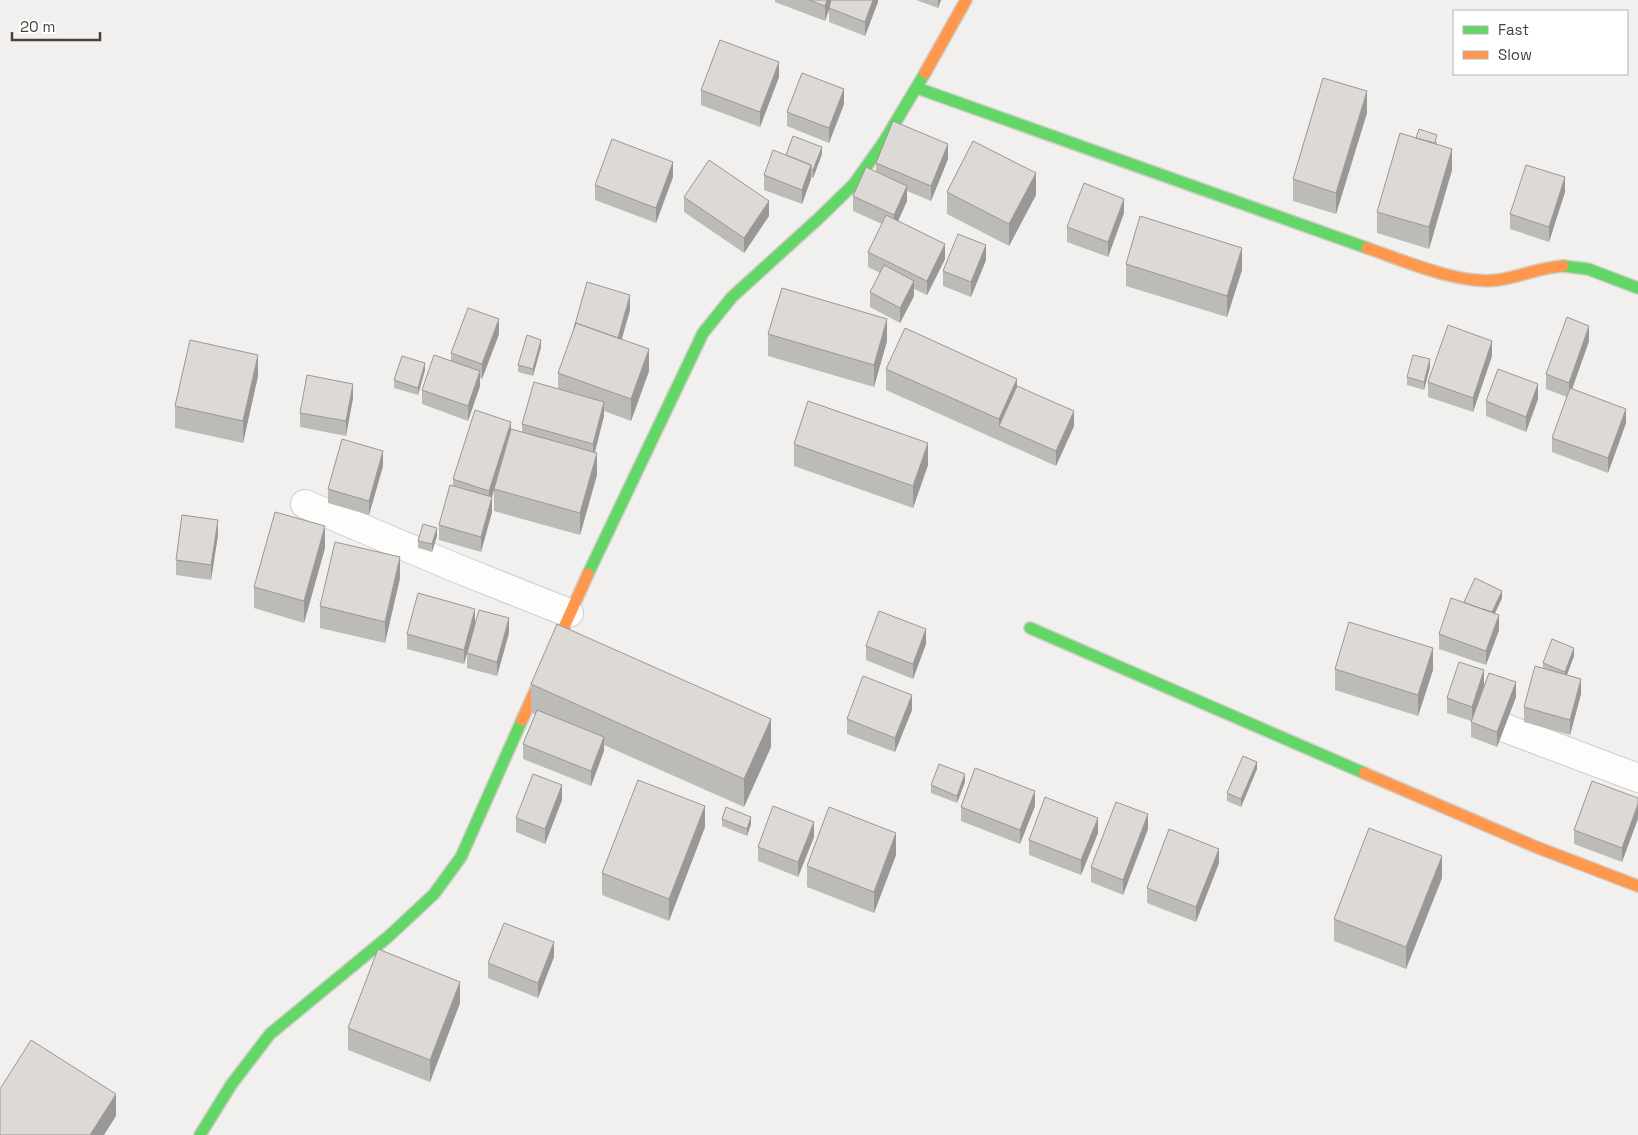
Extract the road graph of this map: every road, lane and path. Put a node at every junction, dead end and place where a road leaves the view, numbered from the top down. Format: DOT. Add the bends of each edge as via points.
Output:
graph roads {
  1 [pos="966,0"];
  2 [pos="917,88"];
  3 [pos="1638,288"];
  4 [pos="305,504"];
  5 [pos="569,613"];
  6 [pos="1030,628"];
  7 [pos="1506,728"];
  8 [pos="1638,778"];
  9 [pos="1638,886"];
  10 [pos="200,1135"];
  1 -- 2 [label="street"];
  2 -- 3 [label="street" via="1418,266 1462,278 1490,281 1516,278 1559,266 1582,268"];
  2 -- 5 [label="street" via="854,184 732,297 703,333"];
  4 -- 5 [label="street"];
  5 -- 10 [label="street" via="461,857 434,894 396,930 270,1034 231,1085"];
  6 -- 9 [label="street" via="1536,847"];
  7 -- 8 [label="street"];
}
